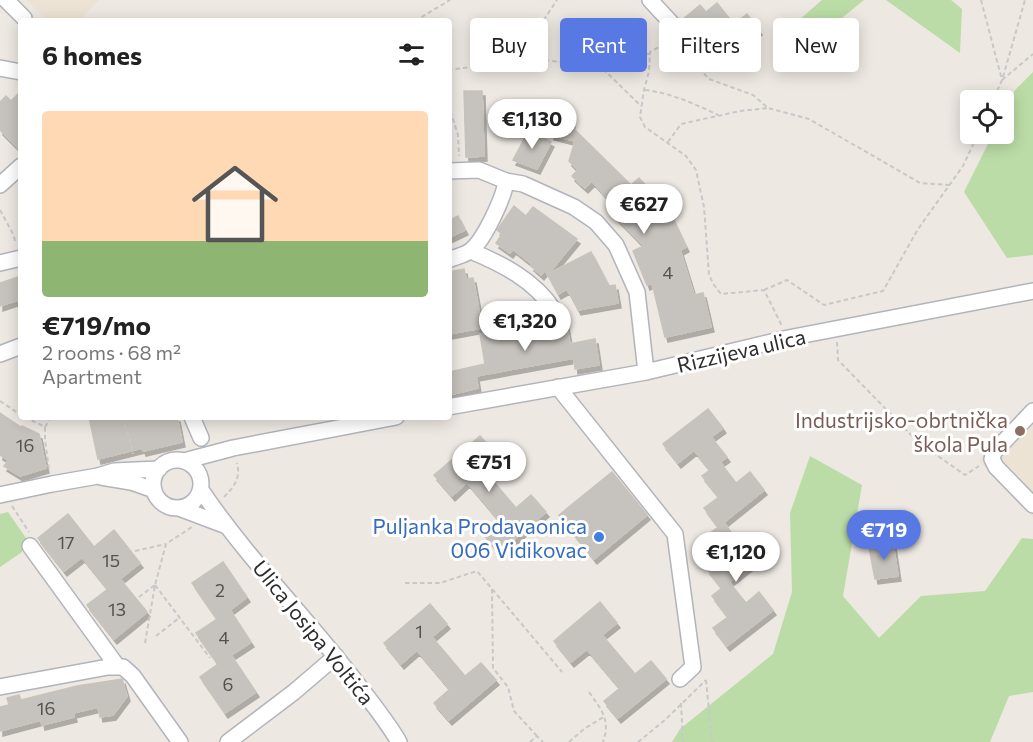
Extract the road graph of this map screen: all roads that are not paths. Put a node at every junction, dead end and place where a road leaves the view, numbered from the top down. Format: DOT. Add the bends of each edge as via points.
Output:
graph roads {
  1 [pos="6,0"];
  2 [pos="650,0"];
  3 [pos="24,18"];
  4 [pos="663,18"];
  5 [pos="0,68"];
  6 [pos="18,71"];
  7 [pos="18,169"];
  8 [pos="454,171"];
  9 [pos="506,181"];
  10 [pos="0,185"];
  11 [pos="471,251"];
  12 [pos="18,255"];
  13 [pos="452,258"];
  14 [pos="0,263"];
  15 [pos="1033,291"];
  16 [pos="553,309"];
  17 [pos="18,347"];
  18 [pos="0,354"];
  19 [pos="646,372"];
  20 [pos="558,387"];
  21 [pos="452,406"];
  22 [pos="1033,411"];
  23 [pos="193,420"];
  24 [pos="381,420"];
  25 [pos="201,438"];
  26 [pos="227,450"];
  27 [pos="184,461"];
  28 [pos="159,469"];
  29 [pos="98,476"];
  30 [pos="201,485"];
  31 [pos="154,490"];
  32 [pos="5,499"];
  33 [pos="1033,505"];
  34 [pos="180,508"];
  35 [pos="210,514"];
  36 [pos="30,546"];
  37 [pos="336,656"];
  38 [pos="117,666"];
  39 [pos="680,679"];
  40 [pos="0,687"];
  41 [pos="180,742"];
  42 [pos="228,742"];
  43 [pos="399,742"];
  1 -- 3 [label="street"];
  2 -- 4 [label="street"];
  5 -- 6 [label="street"];
  7 -- 10 [label="street"];
  8 -- 9 [label="street" via="479,170"];
  9 -- 11 [label="street" via="491,222"];
  9 -- 19 [label="street" via="541,191 574,207 596,222 616,244 637,292"];
  11 -- 13 [label="street"];
  11 -- 16 [label="street" via="503,264 544,295"];
  12 -- 14 [label="street"];
  15 -- 19 [label="street, Rizzijeva ulica" via="788,338"];
  17 -- 18 [label="street"];
  19 -- 20 [label="street, Rizzijeva ulica"];
  20 -- 21 [label="street, Rizzijeva ulica"];
  20 -- 39 [label="street" via="675,534 693,667"];
  22 -- 33 [label="street" via="994,452 992,459"];
  23 -- 25 [label="street"];
  24 -- 26 [label="street"];
  26 -- 27 [label="street"];
  26 -- 30 [label="street"];
  27 -- 28 [label="street" via="171,462"];
  27 -- 30 [label="street" via="195,468"];
  28 -- 29 [label="street"];
  28 -- 31 [label="street"];
  29 -- 31 [label="street"];
  29 -- 32 [label="street" via="52,484"];
  30 -- 34 [label="street" via="193,502"];
  30 -- 35 [label="street"];
  31 -- 34 [label="street" via="161,501"];
  34 -- 35 [label="street, Ulica Josipa Voltića"];
  35 -- 37 [label="street, Ulica Josipa Voltića" via="224,525"];
  36 -- 38 [label="street"];
  37 -- 42 [label="street"];
  37 -- 43 [label="street, Ulica Josipa Voltića"];
  38 -- 40 [label="street"];
  38 -- 41 [label="street" via="133,676"];
}
